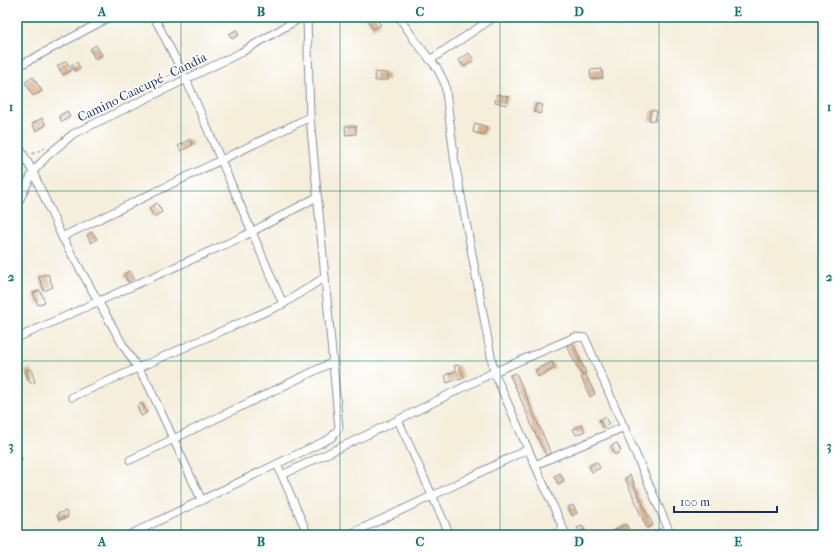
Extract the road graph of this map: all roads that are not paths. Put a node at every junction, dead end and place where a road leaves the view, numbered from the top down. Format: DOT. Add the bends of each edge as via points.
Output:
graph roads {
  1 [pos="110,17"];
  2 [pos="154,17"];
  3 [pos="302,17"];
  4 [pos="307,17"];
  5 [pos="400,17"];
  6 [pos="490,20"];
  7 [pos="430,60"];
  8 [pos="17,68"];
  9 [pos="186,79"];
  10 [pos="310,117"];
  11 [pos="17,143"];
  12 [pos="221,160"];
  13 [pos="33,172"];
  14 [pos="317,197"];
  15 [pos="17,205"];
  16 [pos="252,232"];
  17 [pos="62,237"];
  18 [pos="325,277"];
  19 [pos="98,302"];
  20 [pos="283,304"];
  21 [pos="17,338"];
  22 [pos="333,362"];
  23 [pos="138,368"];
  24 [pos="494,372"];
  25 [pos="72,397"];
  26 [pos="398,420"];
  27 [pos="624,426"];
  28 [pos="174,439"];
  29 [pos="528,449"];
  30 [pos="130,460"];
  31 [pos="277,464"];
  32 [pos="535,465"];
  33 [pos="282,475"];
  34 [pos="432,496"];
  35 [pos="202,500"];
  36 [pos="670,532"];
  37 [pos="565,533"];
  38 [pos="129,535"];
  39 [pos="308,535"];
  40 [pos="348,535"];
  41 [pos="450,535"];
  42 [pos="554,535"];
  43 [pos="656,535"];
  1 -- 8 [label="street"];
  2 -- 9 [label="street"];
  3 -- 9 [label="street, Camino Caacupé - Candia" via="240,53"];
  4 -- 10 [label="street"];
  5 -- 7 [label="street"];
  6 -- 7 [label="street"];
  7 -- 24 [label="street" via="445,84 456,164"];
  9 -- 12 [label="street"];
  9 -- 13 [label="street, Camino Caacupé - Candia" via="73,134"];
  10 -- 12 [label="street"];
  10 -- 14 [label="street"];
  11 -- 13 [label="street"];
  12 -- 16 [label="street"];
  12 -- 17 [label="street"];
  13 -- 15 [label="street, Camino Caacupé - Candia"];
  13 -- 17 [label="street"];
  14 -- 16 [label="street"];
  14 -- 18 [label="street"];
  16 -- 19 [label="street"];
  16 -- 20 [label="street"];
  17 -- 19 [label="street"];
  18 -- 20 [label="street"];
  18 -- 22 [label="street"];
  19 -- 21 [label="street"];
  19 -- 23 [label="street"];
  20 -- 23 [label="street"];
  22 -- 28 [label="street"];
  22 -- 31 [label="street" via="339,428 331,438"];
  23 -- 25 [label="street"];
  23 -- 28 [label="street"];
  24 -- 26 [label="street"];
  24 -- 27 [label="street" via="575,337 585,338"];
  24 -- 29 [label="street"];
  26 -- 33 [label="street"];
  26 -- 34 [label="street"];
  27 -- 32 [label="street"];
  27 -- 36 [label="street"];
  28 -- 30 [label="street"];
  28 -- 35 [label="street"];
  29 -- 32 [label="street"];
  29 -- 34 [label="street"];
  31 -- 33 [label="street"];
  31 -- 35 [label="street"];
  32 -- 37 [label="street"];
  33 -- 39 [label="street"];
  34 -- 40 [label="street"];
  34 -- 41 [label="street"];
  35 -- 38 [label="street"];
  36 -- 43 [label="street"];
  37 -- 42 [label="street"];
}
